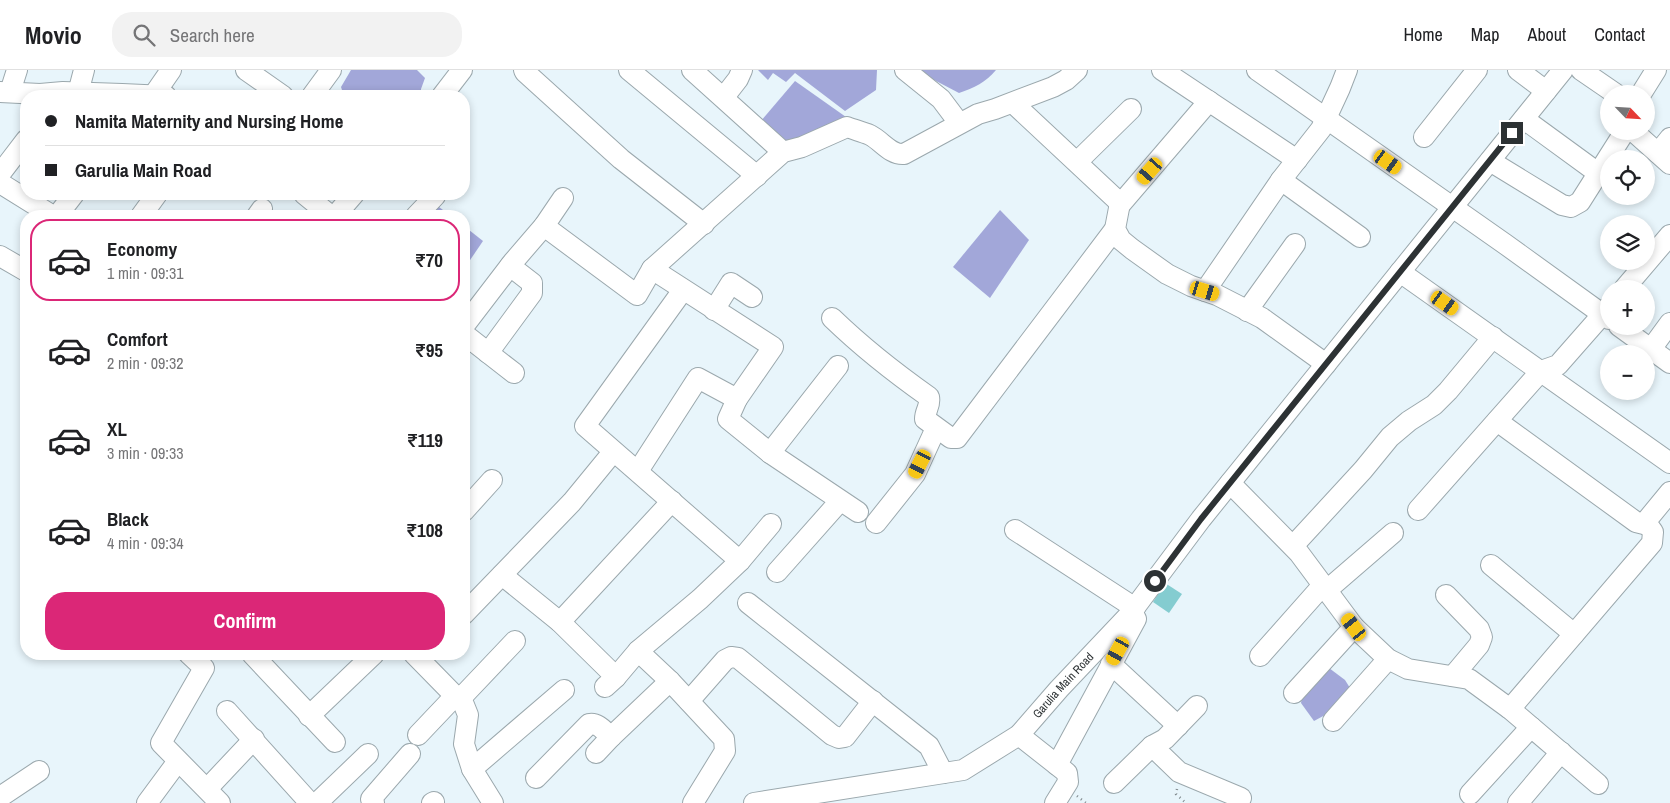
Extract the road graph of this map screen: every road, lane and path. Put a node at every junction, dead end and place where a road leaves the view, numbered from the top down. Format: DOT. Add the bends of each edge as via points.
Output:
graph roads {
  1 [pos="17,70"];
  2 [pos="84,70"];
  3 [pos="171,70"];
  4 [pos="246,70"];
  5 [pos="462,70"];
  6 [pos="524,70"];
  7 [pos="629,70"];
  8 [pos="692,70"];
  9 [pos="742,70"];
  10 [pos="905,70"];
  11 [pos="1077,70"];
  12 [pos="1162,70"];
  13 [pos="1347,70"];
  14 [pos="1477,70"];
  15 [pos="1518,70"];
  16 [pos="1563,70"];
  17 [pos="1581,70"];
  18 [pos="1656,70"];
  19 [pos="325,72"];
  20 [pos="1266,73"];
  21 [pos="1603,85"];
  22 [pos="1647,85"];
  23 [pos="70,90"];
  24 [pos="153,90"];
  25 [pos="274,90"];
  26 [pos="315,90"];
  27 [pos="447,90"];
  28 [pos="1546,91"];
  29 [pos="5,92"];
  30 [pos="20,93"];
  31 [pos="724,98"];
  32 [pos="1209,101"];
  33 [pos="1013,103"];
  34 [pos="1131,110"];
  35 [pos="1326,118"];
  36 [pos="1524,118"];
  37 [pos="960,124"];
  38 [pos="1424,137"];
  39 [pos="1670,138"];
  40 [pos="1619,140"];
  41 [pos="1643,140"];
  42 [pos="20,150"];
  43 [pos="783,152"];
  44 [pos="1664,159"];
  45 [pos="1297,160"];
  46 [pos="1490,161"];
  47 [pos="1076,162"];
  48 [pos="1598,173"];
  49 [pos="757,176"];
  50 [pos="1281,180"];
  51 [pos="0,182"];
  52 [pos="20,194"];
  53 [pos="563,198"];
  54 [pos="29,200"];
  55 [pos="69,200"];
  56 [pos="312,200"];
  57 [pos="348,200"];
  58 [pos="431,200"];
  59 [pos="1119,206"];
  60 [pos="1452,208"];
  61 [pos="45,210"];
  62 [pos="60,210"];
  63 [pos="325,210"];
  64 [pos="339,210"];
  65 [pos="422,210"];
  66 [pos="704,224"];
  67 [pos="544,226"];
  68 [pos="1115,229"];
  69 [pos="1670,235"];
  70 [pos="1360,237"];
  71 [pos="1295,244"];
  72 [pos="0,256"];
  73 [pos="510,266"];
  74 [pos="20,268"];
  75 [pos="652,269"];
  76 [pos="1400,272"];
  77 [pos="1632,280"];
  78 [pos="683,290"];
  79 [pos="1205,291"];
  80 [pos="752,297"];
  81 [pos="1600,309"];
  82 [pos="714,310"];
  83 [pos="1247,311"];
  84 [pos="470,318"];
  85 [pos="832,318"];
  86 [pos="1600,321"];
  87 [pos="1670,323"];
  88 [pos="1630,335"];
  89 [pos="1494,337"];
  90 [pos="470,339"];
  91 [pos="1644,345"];
  92 [pos="1655,345"];
  93 [pos="488,353"];
  94 [pos="1655,353"];
  95 [pos="1670,363"];
  96 [pos="1326,364"];
  97 [pos="838,366"];
  98 [pos="1541,371"];
  99 [pos="514,373"];
  100 [pos="737,399"];
  101 [pos="1498,421"];
  102 [pos="936,428"];
  103 [pos="613,452"];
  104 [pos="770,453"];
  105 [pos="1670,463"];
  106 [pos="638,471"];
  107 [pos="492,480"];
  108 [pos="1230,483"];
  109 [pos="1670,492"];
  110 [pos="672,501"];
  111 [pos="840,501"];
  112 [pos="470,504"];
  113 [pos="1418,510"];
  114 [pos="858,512"];
  115 [pos="876,523"];
  116 [pos="771,524"];
  117 [pos="1648,525"];
  118 [pos="1015,530"];
  119 [pos="1394,532"];
  120 [pos="1293,546"];
  121 [pos="740,561"];
  122 [pos="1491,565"];
  123 [pos="777,572"];
  124 [pos="502,575"];
  125 [pos="1325,588"];
  126 [pos="1446,595"];
  127 [pos="1139,602"];
  128 [pos="748,603"];
  129 [pos="470,608"];
  130 [pos="560,622"];
  131 [pos="1354,627"];
  132 [pos="1574,634"];
  133 [pos="515,641"];
  134 [pos="638,651"];
  135 [pos="1260,656"];
  136 [pos="1388,659"];
  137 [pos="195,660"];
  138 [pos="258,660"];
  139 [pos="368,660"];
  140 [pos="423,660"];
  141 [pos="1111,664"];
  142 [pos="1453,676"];
  143 [pos="670,681"];
  144 [pos="564,690"];
  145 [pos="1294,693"];
  146 [pos="457,698"];
  147 [pos="689,702"];
  148 [pos="873,702"];
  149 [pos="1197,706"];
  150 [pos="1510,709"];
  151 [pos="227,711"];
  152 [pos="309,716"];
  153 [pos="1333,721"];
  154 [pos="1178,726"];
  155 [pos="1531,727"];
  156 [pos="418,735"];
  157 [pos="1018,735"];
  158 [pos="611,737"];
  159 [pos="254,739"];
  160 [pos="335,742"];
  161 [pos="1152,746"];
  162 [pos="1561,752"];
  163 [pos="596,753"];
  164 [pos="368,754"];
  165 [pos="410,754"];
  166 [pos="178,761"];
  167 [pos="1057,765"];
  168 [pos="472,770"];
  169 [pos="39,771"];
  170 [pos="943,773"];
  171 [pos="536,778"];
  172 [pos="1114,783"];
  173 [pos="1598,784"];
  174 [pos="1470,794"];
  175 [pos="213,796"];
  176 [pos="0,797"];
  177 [pos="1241,798"];
  178 [pos="489,801"];
  179 [pos="147,803"];
  180 [pos="310,803"];
  181 [pos="318,803"];
  182 [pos="374,803"];
  183 [pos="694,803"];
  184 [pos="754,803"];
  185 [pos="1055,803"];
  186 [pos="1518,803"];
  1 -- 29 [label="street"];
  2 -- 23 [label="street"];
  3 -- 24 [label="street"];
  4 -- 25 [label="street"];
  5 -- 27 [label="street"];
  6 -- 66 [label="street" via="621,159"];
  7 -- 49 [label="street"];
  8 -- 31 [label="street"];
  9 -- 31 [label="street"];
  10 -- 37 [label="street" via="941,99"];
  11 -- 33 [label="street" via="1054,87"];
  12 -- 32 [label="street"];
  13 -- 35 [label="street"];
  14 -- 38 [label="street"];
  15 -- 28 [label="street"];
  16 -- 28 [label="street, Garulia Main Road"];
  17 -- 21 [label="street"];
  18 -- 22 [label="street"];
  19 -- 26 [label="street"];
  20 -- 35 [label="street"];
  28 -- 36 [label="street, Garulia Main Road"];
  29 -- 30 [label="street"];
  31 -- 43 [label="street"];
  32 -- 45 [label="street"];
  32 -- 59 [label="street"];
  33 -- 37 [label="street" via="978,114"];
  33 -- 47 [label="street"];
  34 -- 47 [label="street"];
  35 -- 45 [label="street"];
  35 -- 60 [label="street"];
  36 -- 46 [label="street, Garulia Main Road"];
  36 -- 48 [label="street"];
  37 -- 43 [label="street" via="898,155 880,141 847,127 802,148"];
  39 -- 44 [label="street"];
  40 -- 48 [label="street"];
  41 -- 44 [label="street"];
  42 -- 51 [label="street"];
  43 -- 49 [label="street"];
  45 -- 50 [label="street"];
  46 -- 48 [label="street" via="1562,205 1571,207 1580,202"];
  46 -- 60 [label="street, Garulia Main Road"];
  47 -- 59 [label="street" via="1120,203"];
  49 -- 66 [label="street"];
  50 -- 70 [label="street"];
  50 -- 79 [label="street"];
  51 -- 52 [label="street"];
  53 -- 67 [label="street"];
  54 -- 61 [label="street"];
  55 -- 62 [label="street"];
  56 -- 63 [label="street"];
  57 -- 64 [label="street"];
  58 -- 65 [label="street"];
  59 -- 68 [label="street"];
  60 -- 76 [label="street, Garulia Main Road"];
  60 -- 81 [label="street"];
  66 -- 75 [label="street"];
  67 -- 73 [label="street"];
  67 -- 75 [label="street" via="637,295"];
  68 -- 79 [label="street" via="1121,240 1167,274"];
  68 -- 102 [label="street" via="962,434 951,438"];
  69 -- 77 [label="street"];
  71 -- 83 [label="street"];
  72 -- 74 [label="street"];
  73 -- 84 [label="street"];
  73 -- 93 [label="street" via="532,283 532,293"];
  75 -- 78 [label="street"];
  76 -- 89 [label="street"];
  76 -- 96 [label="street, Garulia Main Road"];
  78 -- 82 [label="street"];
  78 -- 103 [label="street" via="585,426"];
  79 -- 83 [label="street"];
  80 -- 82 [label="street" via="731,282"];
  82 -- 100 [label="street" via="772,347"];
  83 -- 96 [label="street" via="1262,318"];
  85 -- 102 [label="street" via="866,349 929,397 925,419"];
  86 -- 98 [label="street" via="1558,365"];
  87 -- 92 [label="street"];
  88 -- 91 [label="street"];
  89 -- 98 [label="street"];
  89 -- 120 [label="street" via="1434,405 1390,437"];
  90 -- 93 [label="street"];
  93 -- 99 [label="street"];
  94 -- 95 [label="street"];
  96 -- 108 [label="street, Garulia Main Road"];
  97 -- 104 [label="street"];
  98 -- 101 [label="street"];
  98 -- 105 [label="street"];
  100 -- 104 [label="street" via="728,419"];
  100 -- 106 [label="street" via="698,378"];
  101 -- 113 [label="street"];
  101 -- 117 [label="street" via="1636,522"];
  102 -- 115 [label="street" via="914,474"];
  103 -- 106 [label="street"];
  103 -- 124 [label="street" via="572,502"];
  104 -- 111 [label="street"];
  106 -- 110 [label="street"];
  107 -- 112 [label="street"];
  108 -- 120 [label="street"];
  108 -- 127 [label="street, Garulia Main Road"];
  109 -- 117 [label="street" via="1647,520"];
  110 -- 121 [label="street"];
  110 -- 130 [label="street"];
  111 -- 114 [label="street"];
  111 -- 123 [label="street"];
  116 -- 121 [label="street"];
  117 -- 132 [label="street" via="1653,532 1652,543"];
  118 -- 127 [label="street"];
  119 -- 125 [label="street"];
  120 -- 125 [label="street"];
  121 -- 134 [label="street" via="700,600"];
  122 -- 132 [label="street"];
  124 -- 129 [label="street"];
  124 -- 130 [label="street"];
  125 -- 131 [label="street"];
  125 -- 135 [label="street"];
  126 -- 142 [label="street" via="1479,629 1482,637"];
  127 -- 141 [label="street" via="1141,610"];
  127 -- 157 [label="street, Garulia Main Road"];
  128 -- 148 [label="street"];
  130 -- 134 [label="street" via="611,682"];
  131 -- 136 [label="street"];
  131 -- 145 [label="street"];
  132 -- 150 [label="street"];
  133 -- 146 [label="street"];
  134 -- 143 [label="street"];
  136 -- 142 [label="street" via="1408,669"];
  136 -- 153 [label="street"];
  137 -- 166 [label="street" via="204,668 161,743"];
  138 -- 152 [label="street"];
  139 -- 152 [label="street"];
  140 -- 146 [label="street"];
  141 -- 154 [label="street"];
  141 -- 167 [label="street"];
  142 -- 150 [label="street" via="1469,678"];
  143 -- 147 [label="street"];
  143 -- 158 [label="street"];
  144 -- 168 [label="street"];
  146 -- 156 [label="street"];
  146 -- 168 [label="street" via="468,714 464,744"];
  147 -- 148 [label="street" via="731,657 738,658 839,738 845,736"];
  147 -- 183 [label="street" via="724,739 725,751"];
  148 -- 170 [label="street" via="929,746"];
  149 -- 154 [label="street"];
  150 -- 155 [label="street"];
  151 -- 159 [label="street"];
  152 -- 160 [label="street"];
  154 -- 161 [label="street"];
  155 -- 162 [label="street"];
  155 -- 174 [label="street"];
  157 -- 167 [label="street"];
  157 -- 170 [label="street, Garulia Main Road" via="963,770"];
  158 -- 163 [label="street"];
  158 -- 171 [label="street" via="597,725 589,724"];
  159 -- 175 [label="street"];
  159 -- 180 [label="street"];
  161 -- 172 [label="street"];
  161 -- 177 [label="street" via="1180,772"];
  162 -- 173 [label="street"];
  162 -- 186 [label="street"];
  164 -- 181 [label="street"];
  165 -- 182 [label="street" via="371,799"];
  166 -- 175 [label="street"];
  166 -- 179 [label="street"];
  167 -- 185 [label="street" via="1067,773 1068,782"];
  168 -- 178 [label="street"];
  169 -- 176 [label="street"];
  170 -- 184 [label="street, Garulia Main Road"];
}
